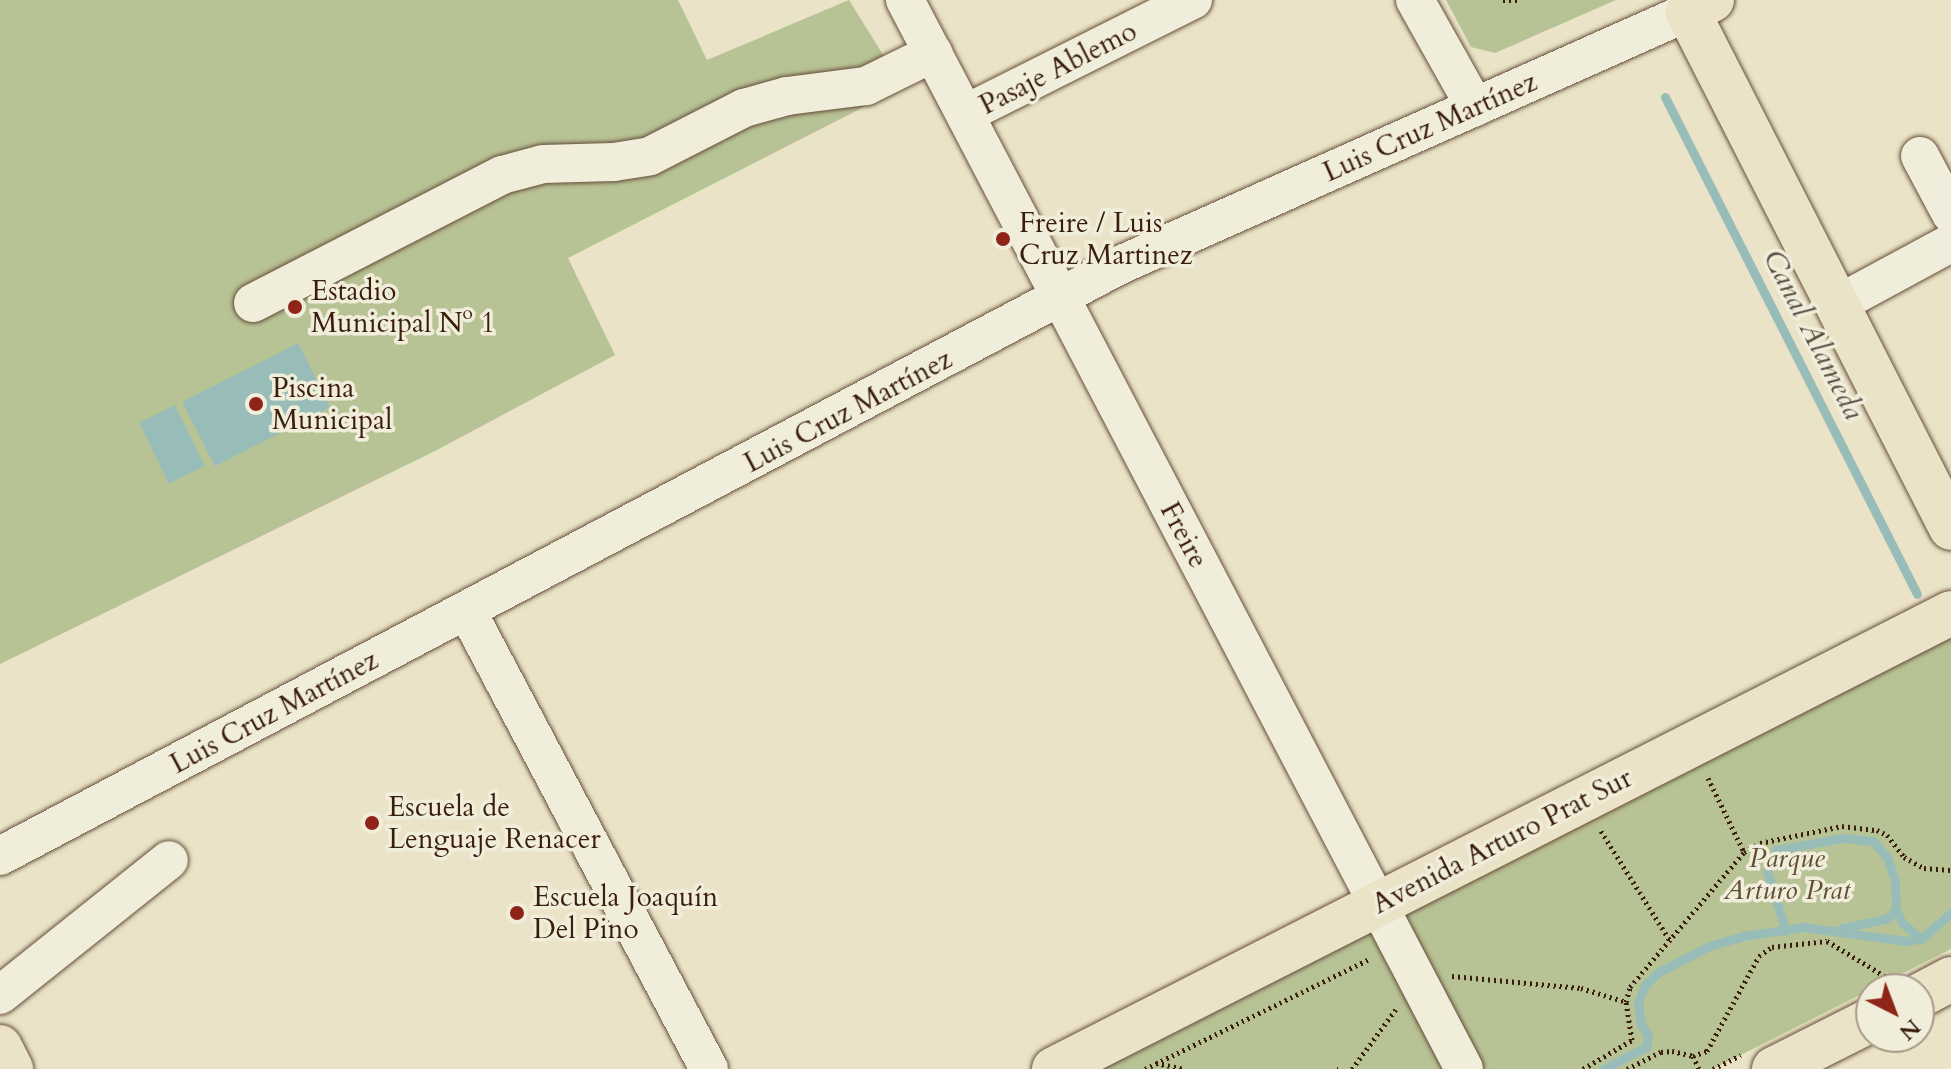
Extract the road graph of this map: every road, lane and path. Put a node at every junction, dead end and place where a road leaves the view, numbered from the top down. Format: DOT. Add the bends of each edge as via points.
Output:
graph roads {
  1 [pos="905,0"];
  2 [pos="1193,0"];
  3 [pos="1415,0"];
  4 [pos="1503,0"];
  5 [pos="1521,0"];
  6 [pos="1700,6"];
  7 [pos="933,53"];
  8 [pos="1475,107"];
  9 [pos="965,114"];
  10 [pos="1920,156"];
  11 [pos="1951,214"];
  12 [pos="1951,243"];
  13 [pos="1060,299"];
  14 [pos="253,303"];
  15 [pos="1838,304"];
  16 [pos="1951,528"];
  17 [pos="467,611"];
  18 [pos="1951,613"];
  19 [pos="1704,769"];
  20 [pos="1596,824"];
  21 [pos="1744,852"];
  22 [pos="0,856"];
  23 [pos="169,860"];
  24 [pos="1951,870"];
  25 [pos="1379,904"];
  26 [pos="1671,942"];
  27 [pos="1380,953"];
  28 [pos="1881,973"];
  29 [pos="1439,975"];
  30 [pos="0,995"];
  31 [pos="1404,998"];
  32 [pos="1626,1002"];
  33 [pos="1855,1028"];
  34 [pos="0,1047"];
  35 [pos="1693,1056"];
  36 [pos="1156,1063"];
  37 [pos="11,1069"];
  38 [pos="709,1069"];
  39 [pos="1054,1069"];
  40 [pos="1144,1069"];
  41 [pos="1185,1069"];
  42 [pos="1352,1069"];
  43 [pos="1464,1069"];
  44 [pos="1583,1069"];
  45 [pos="1627,1069"];
  46 [pos="1699,1069"];
  47 [pos="1774,1069"];
  1 -- 7 [label="street, Freire"];
  2 -- 9 [label="street, Pasaje Ablemo"];
  3 -- 8 [label="street"];
  4 -- 5 [label="path"];
  6 -- 8 [label="street, Luis Cruz Martínez"];
  6 -- 15 [label="main road"];
  7 -- 9 [label="street, Freire"];
  7 -- 14 [label="street" via="866,86 787,96 744,108 650,156 543,164 502,175"];
  8 -- 13 [label="street, Luis Cruz Martínez" via="1120,265"];
  9 -- 13 [label="street, Freire"];
  10 -- 11 [label="street"];
  12 -- 15 [label="street"];
  13 -- 17 [label="street, Luis Cruz Martínez"];
  13 -- 25 [label="street, Freire"];
  15 -- 16 [label="main road"];
  17 -- 22 [label="street, Luis Cruz Martínez"];
  17 -- 38 [label="street"];
  18 -- 25 [label="main road, Avenida Arturo Prat Sur"];
  19 -- 21 [label="path"];
  20 -- 26 [label="path"];
  21 -- 24 [label="path" via="1760,843 1842,826 1877,830 1904,857 1924,868"];
  21 -- 26 [label="path"];
  23 -- 30 [label="street"];
  25 -- 39 [label="main road, Avenida Arturo Prat Sur"];
  25 -- 43 [label="street, Freire"];
  26 -- 32 [label="path" via="1639,975"];
  27 -- 36 [label="path"];
  28 -- 35 [label="path" via="1827,941 1772,947 1759,956 1707,1051"];
  29 -- 32 [label="path" via="1581,988"];
  31 -- 42 [label="path"];
  32 -- 44 [label="path" via="1632,1040"];
  33 -- 47 [label="main road"];
  34 -- 37 [label="main road"];
  35 -- 45 [label="path" via="1661,1052"];
  35 -- 46 [label="path"];
  36 -- 40 [label="path"];
  36 -- 41 [label="path"];
}
